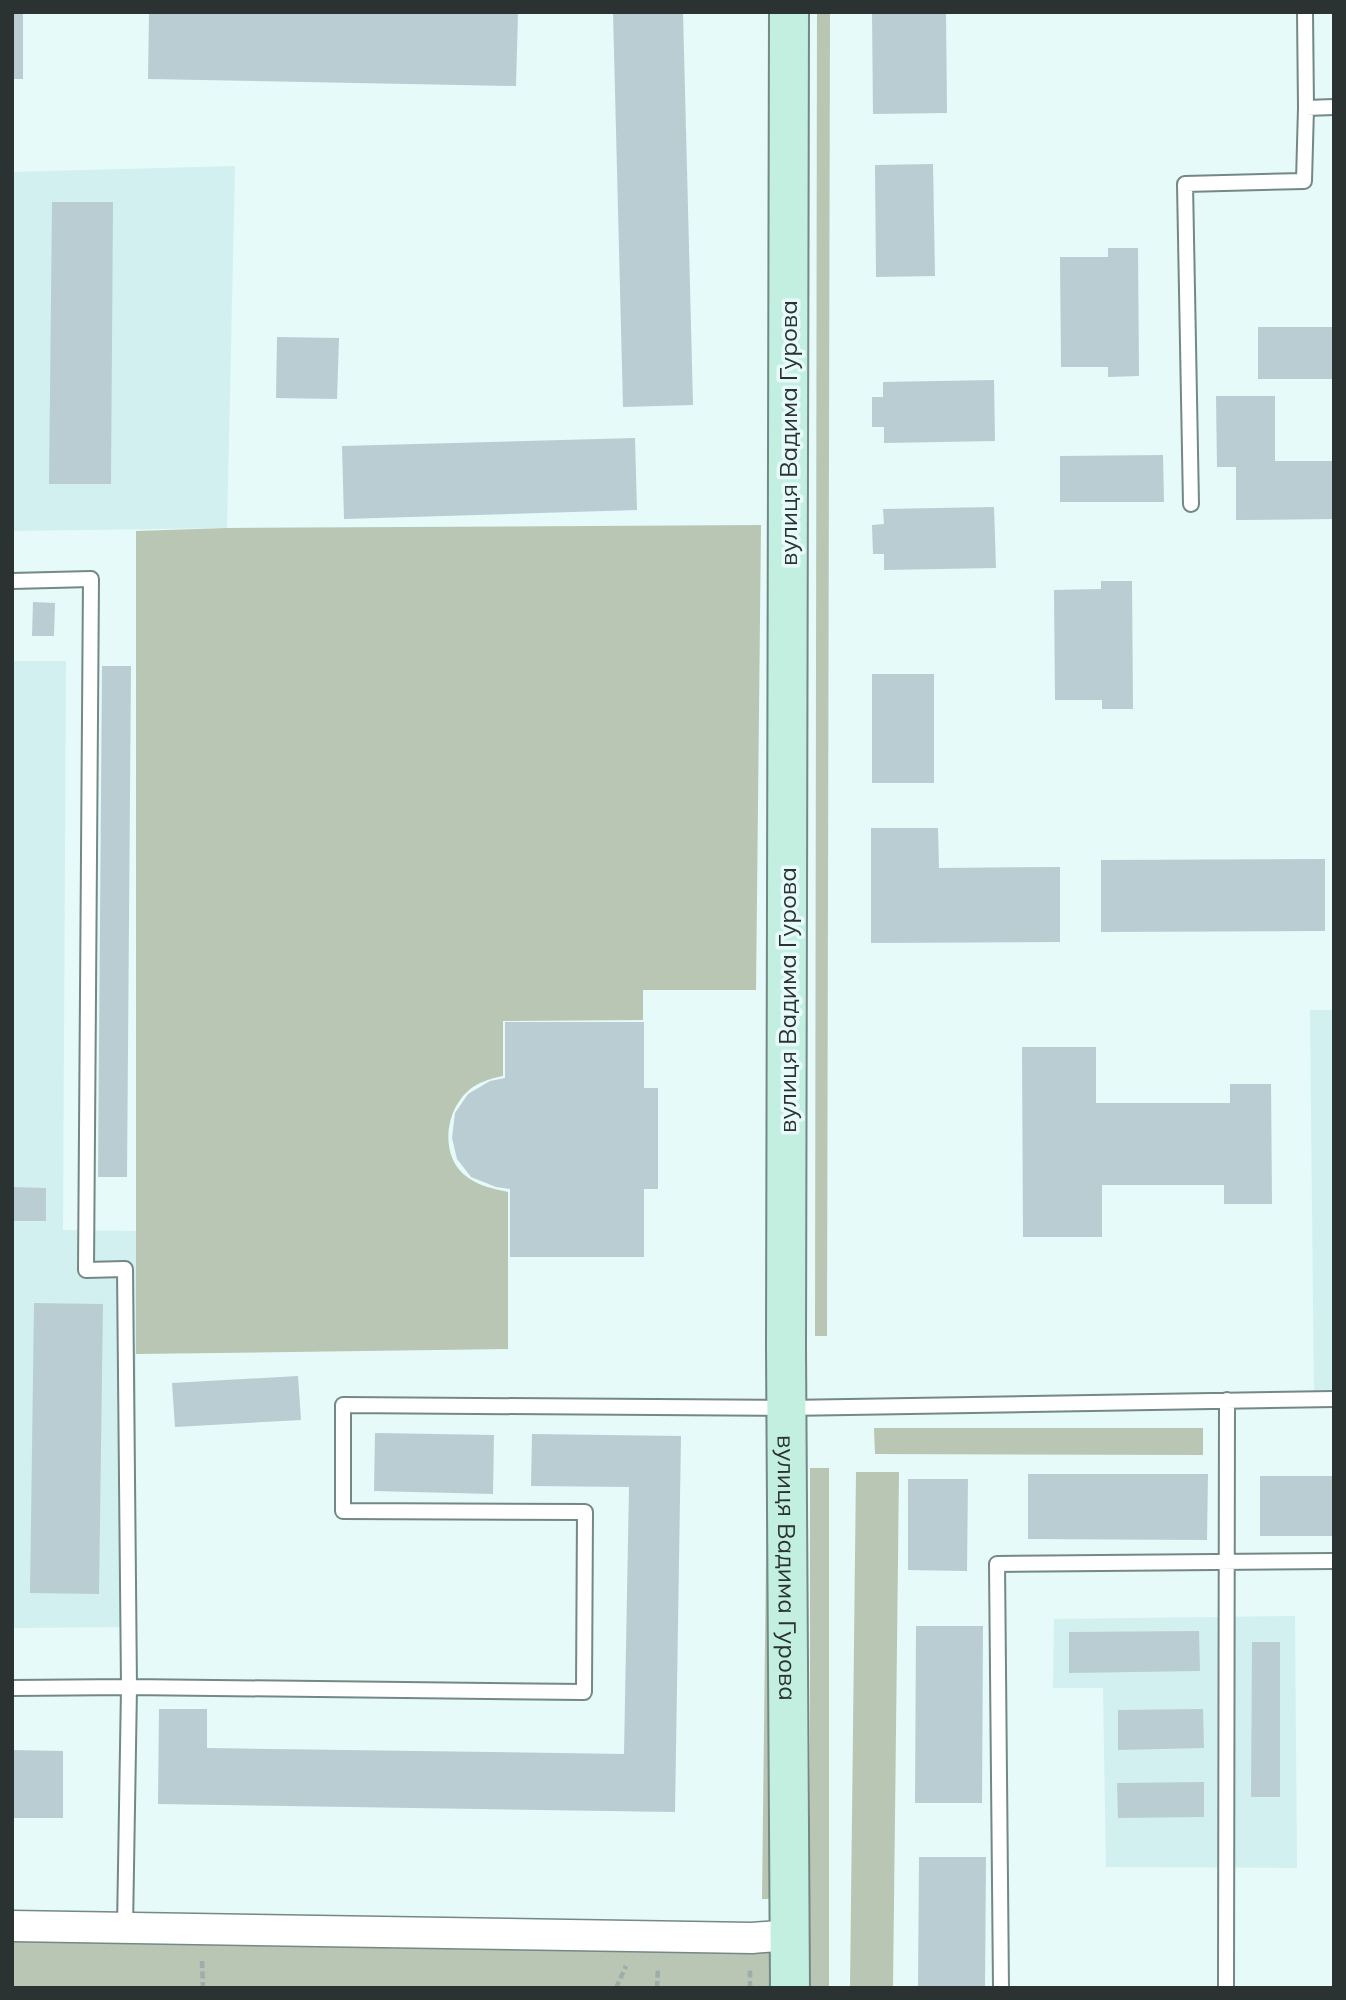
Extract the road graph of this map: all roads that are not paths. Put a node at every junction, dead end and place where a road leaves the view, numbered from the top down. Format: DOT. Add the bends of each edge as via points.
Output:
graph roads {
  1 [pos="789,12"];
  2 [pos="1306,12"];
  3 [pos="1334,107"];
  4 [pos="1306,108"];
  5 [pos="1191,504"];
  6 [pos="12,581"];
  7 [pos="1334,1399"];
  8 [pos="1227,1400"];
  9 [pos="787,1408"];
  10 [pos="1334,1561"];
  11 [pos="1227,1562"];
  12 [pos="129,1687"];
  13 [pos="12,1688"];
  14 [pos="12,1926"];
  15 [pos="125,1928"];
  16 [pos="790,1935"];
  17 [pos="790,1988"];
  18 [pos="1001,1988"];
  19 [pos="1226,1988"];
  1 -- 9 [label="street, вулиця Вадима Гурова"];
  2 -- 4 [label="lane"];
  3 -- 4 [label="lane"];
  4 -- 5 [label="lane" via="1304,181 1185,184"];
  6 -- 12 [label="lane" via="91,579 86,1270 125,1269"];
  7 -- 8 [label="lane"];
  8 -- 9 [label="lane"];
  8 -- 11 [label="lane"];
  9 -- 12 [label="lane" via="343,1405 343,1511 585,1512 584,1692"];
  9 -- 16 [label="street, вулиця Вадима Гурова"];
  10 -- 11 [label="lane"];
  11 -- 18 [label="lane" via="997,1564"];
  11 -- 19 [label="lane"];
  12 -- 13 [label="lane"];
  12 -- 15 [label="lane"];
  14 -- 15 [label="street"];
  15 -- 16 [label="street"];
  16 -- 17 [label="street, вулиця Вадима Гурова"];
}
